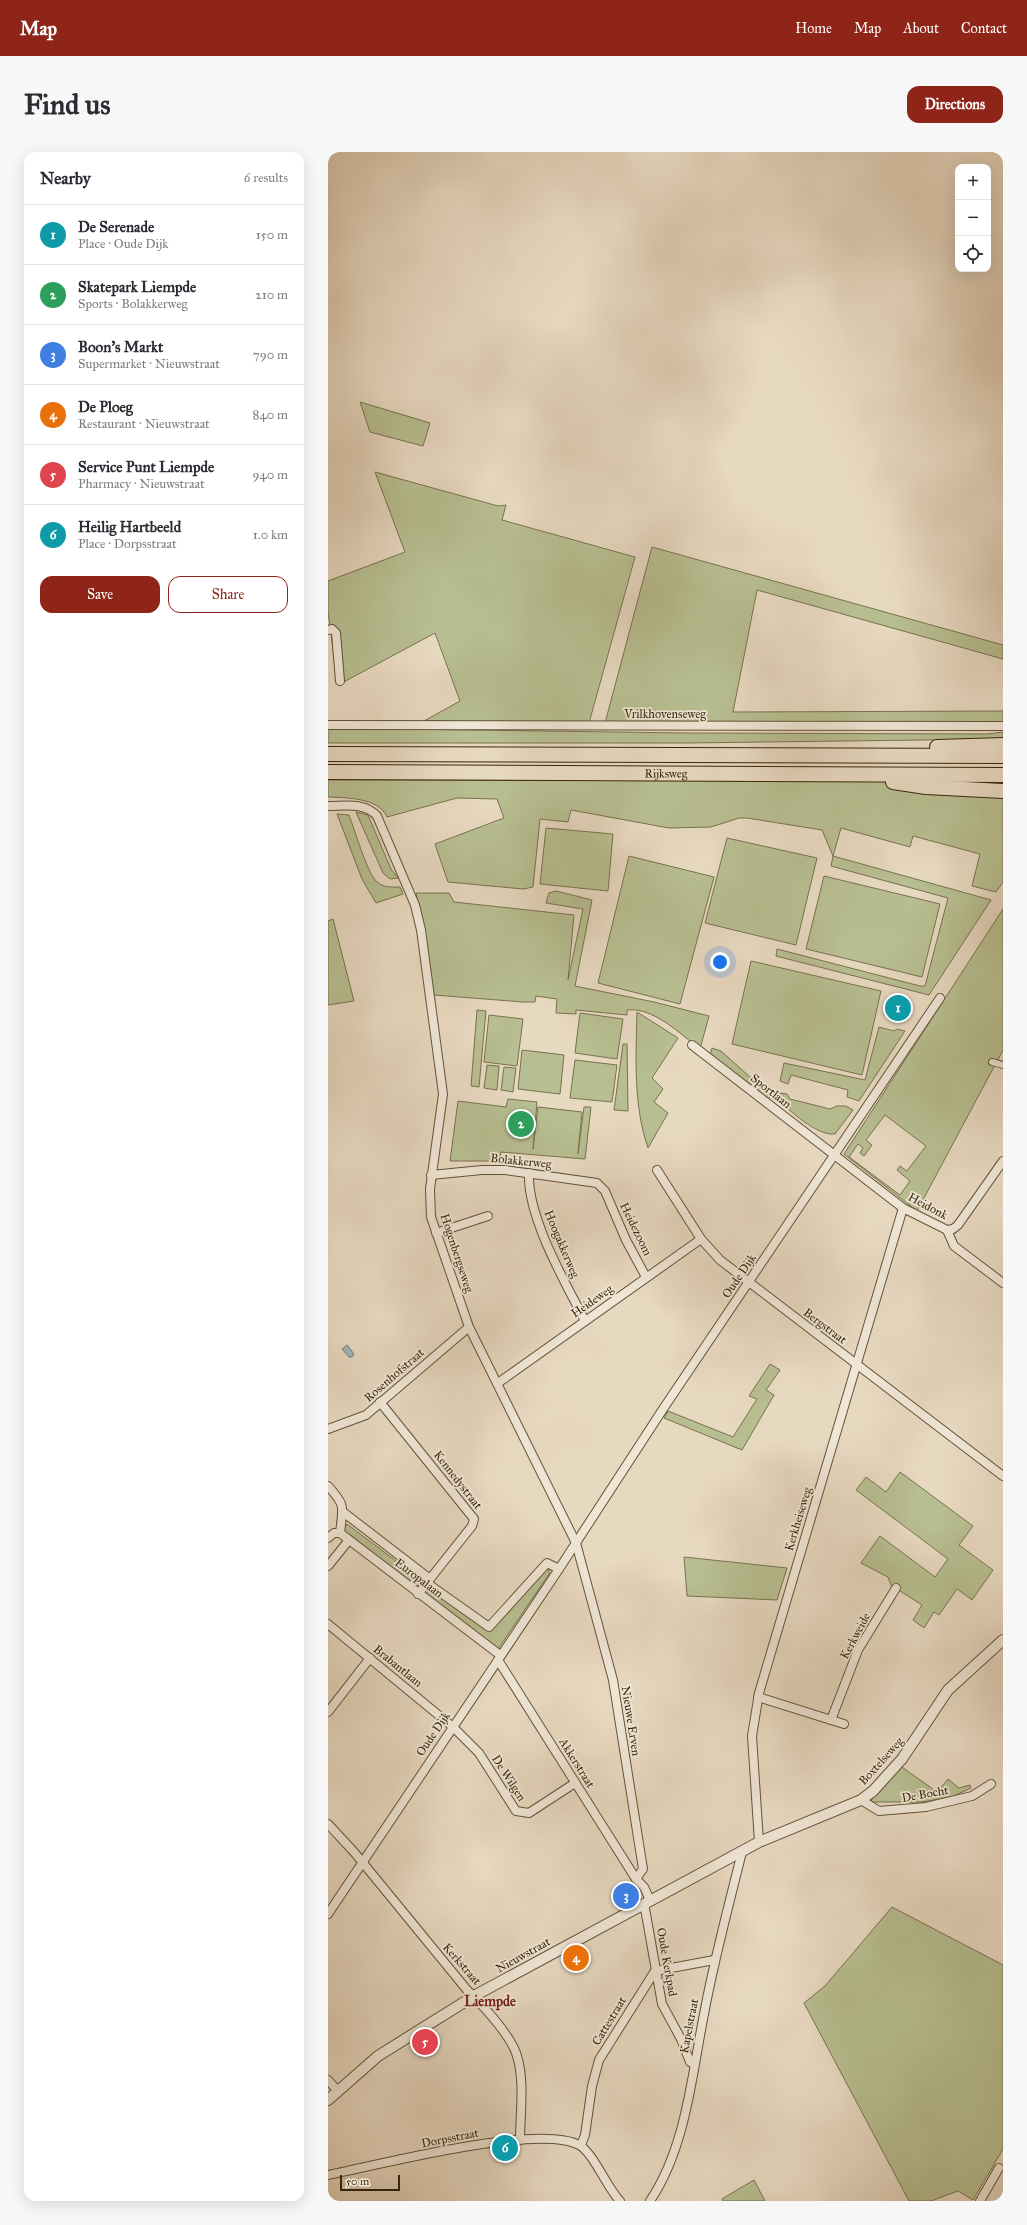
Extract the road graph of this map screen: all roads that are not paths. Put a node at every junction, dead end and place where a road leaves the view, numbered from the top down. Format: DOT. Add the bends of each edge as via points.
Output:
graph roads {
  1 [pos="328,630"];
  2 [pos="340,680"];
  3 [pos="328,725"];
  4 [pos="1003,726"];
  5 [pos="1003,745"];
  6 [pos="328,754"];
  7 [pos="853,755"];
  8 [pos="1003,756"];
  9 [pos="328,772"];
  10 [pos="853,775"];
  11 [pos="1003,775"];
  12 [pos="1003,791"];
  13 [pos="328,806"];
  14 [pos="940,998"];
  15 [pos="692,1045"];
  16 [pos="992,1062"];
  17 [pos="1003,1066"];
  18 [pos="835,1156"];
  19 [pos="1003,1163"];
  20 [pos="657,1170"];
  21 [pos="529,1173"];
  22 [pos="431,1175"];
  23 [pos="605,1191"];
  24 [pos="904,1208"];
  25 [pos="488,1216"];
  26 [pos="947,1230"];
  27 [pos="436,1233"];
  28 [pos="701,1239"];
  29 [pos="646,1277"];
  30 [pos="748,1283"];
  31 [pos="1003,1283"];
  32 [pos="585,1321"];
  33 [pos="469,1327"];
  34 [pos="856,1365"];
  35 [pos="498,1383"];
  36 [pos="380,1402"];
  37 [pos="328,1429"];
  38 [pos="1003,1476"];
  39 [pos="328,1486"];
  40 [pos="343,1512"];
  41 [pos="340,1533"];
  42 [pos="328,1538"];
  43 [pos="349,1540"];
  44 [pos="576,1543"];
  45 [pos="328,1566"];
  46 [pos="559,1569"];
  47 [pos="428,1581"];
  48 [pos="896,1588"];
  49 [pos="418,1594"];
  50 [pos="328,1624"];
  51 [pos="1003,1640"];
  52 [pos="499,1657"];
  53 [pos="370,1658"];
  54 [pos="758,1697"];
  55 [pos="328,1712"];
  56 [pos="831,1720"];
  57 [pos="844,1724"];
  58 [pos="452,1727"];
  59 [pos="575,1783"];
  60 [pos="990,1784"];
  61 [pos="861,1800"];
  62 [pos="328,1824"];
  63 [pos="759,1842"];
  64 [pos="742,1852"];
  65 [pos="361,1862"];
  66 [pos="636,1879"];
  67 [pos="647,1902"];
  68 [pos="328,1914"];
  69 [pos="714,1960"];
  70 [pos="655,1971"];
  71 [pos="474,1996"];
  72 [pos="694,2064"];
  73 [pos="328,2080"];
  74 [pos="338,2091"];
  75 [pos="328,2100"];
  76 [pos="520,2140"];
  77 [pos="581,2145"];
  78 [pos="999,2168"];
  79 [pos="328,2175"];
  80 [pos="618,2200"];
  81 [pos="650,2201"];
  82 [pos="980,2201"];
  1 -- 2 [label="street" via="336,632"];
  3 -- 4 [label="street, Vrilkhovenseweg"];
  5 -- 7 [label="highway" via="926,747"];
  6 -- 7 [label="highway, Rijksweg"];
  7 -- 8 [label="highway, Rijksweg"];
  9 -- 10 [label="highway, Rijksweg"];
  10 -- 11 [label="highway, Rijksweg"];
  10 -- 12 [label="highway" via="926,787"];
  13 -- 22 [label="street, Hogenbergseweg" via="361,806 373,811 415,905 421,930 443,1094"];
  14 -- 18 [label="street, Oude Dijk"];
  15 -- 18 [label="street, Sportlaan"];
  16 -- 17 [label="street"];
  18 -- 24 [label="street, Heidonk"];
  18 -- 30 [label="street, Oude Dijk"];
  19 -- 26 [label="street" via="958,1225"];
  20 -- 28 [label="street, Bergstraat"];
  21 -- 22 [label="street, Bolakkerweg" via="482,1170"];
  21 -- 23 [label="street, Bolakkerweg" via="597,1183"];
  21 -- 32 [label="street, Hoogakkerweg" via="528,1188 537,1216 558,1269"];
  22 -- 27 [label="street, Hogenbergseweg" via="430,1202"];
  23 -- 29 [label="street, Heidezoom" via="626,1240"];
  24 -- 26 [label="street, Heidonk"];
  24 -- 34 [label="street, Kerkheiseweg"];
  25 -- 27 [label="street"];
  26 -- 31 [label="street, Heidonk" via="954,1246"];
  27 -- 33 [label="street, Hogenbergseweg"];
  28 -- 29 [label="street, Heideweg"];
  28 -- 30 [label="street, Bergstraat" via="720,1260"];
  29 -- 32 [label="street, Heideweg"];
  30 -- 34 [label="street, Bergstraat"];
  30 -- 44 [label="street, Oude Dijk"];
  32 -- 35 [label="street, Heideweg"];
  33 -- 35 [label="street, Hogenbergseweg"];
  33 -- 36 [label="street, Rosenhofstraat"];
  34 -- 38 [label="street, Bergstraat"];
  34 -- 54 [label="street, Kerkheiseweg"];
  35 -- 44 [label="street, Hogenbergseweg"];
  36 -- 37 [label="street, Rosenhofstraat" via="366,1415"];
  36 -- 47 [label="street, Kennedystraat" via="473,1515 472,1526"];
  39 -- 40 [label="street" via="342,1501"];
  40 -- 41 [label="street"];
  40 -- 47 [label="street, Europalaan"];
  41 -- 42 [label="street" via="334,1532"];
  41 -- 43 [label="street, Europalaan"];
  43 -- 45 [label="street"];
  43 -- 49 [label="street, Europalaan"];
  44 -- 46 [label="street, Oude Dijk"];
  44 -- 66 [label="street, Nieuwe Erven" via="613,1680 643,1869"];
  46 -- 47 [label="street, Europalaan" via="547,1563 489,1627"];
  46 -- 52 [label="street, Oude Dijk"];
  47 -- 49 [label="street, Kennedystraat"];
  48 -- 56 [label="street, Kerkweide" via="858,1650"];
  49 -- 52 [label="street, Europalaan"];
  50 -- 53 [label="street, Brabantlaan"];
  51 -- 61 [label="street, Boxtelseweg" via="948,1690 902,1759 873,1791"];
  52 -- 58 [label="street, Oude Dijk"];
  52 -- 59 [label="street, Akkerstraat"];
  53 -- 55 [label="street"];
  53 -- 58 [label="street, Brabantlaan"];
  54 -- 56 [label="street"];
  54 -- 63 [label="street, Kerkheiseweg" via="752,1736"];
  56 -- 57 [label="street"];
  58 -- 59 [label="street, De Wilgen" via="479,1753 516,1811 529,1812"];
  58 -- 65 [label="street, Oude Dijk"];
  59 -- 66 [label="street, Akkerstraat"];
  60 -- 61 [label="street, De Bocht" via="972,1796 926,1807 879,1810"];
  61 -- 63 [label="street, Boxtelseweg"];
  62 -- 65 [label="street, Kerkstraat"];
  63 -- 64 [label="street, Boxtelseweg"];
  64 -- 67 [label="street, Nieuwstraat"];
  64 -- 69 [label="street, Kapelstraat"];
  65 -- 68 [label="street, Oude Dijk"];
  65 -- 71 [label="street, Kerkstraat"];
  66 -- 67 [label="street" via="644,1887"];
  67 -- 70 [label="street, Oude Kerkpad"];
  67 -- 71 [label="street, Nieuwstraat"];
  69 -- 70 [label="street"];
  69 -- 72 [label="street, Kapelstraat"];
  70 -- 72 [label="street, Oude Kerkpad" via="662,2004 690,2062"];
  70 -- 77 [label="street, Cattestraat" via="599,2060"];
  71 -- 74 [label="street, Nieuwstraat" via="378,2056"];
  71 -- 76 [label="street, Kerkstraat" via="517,2055 521,2072"];
  72 -- 81 [label="street, Kapelstraat" via="676,2146 666,2173"];
  73 -- 74 [label="street"];
  74 -- 75 [label="street, Nieuwstraat"];
  76 -- 77 [label="street, Dorpsstraat" via="555,2139"];
  76 -- 79 [label="street, Dorpsstraat" via="472,2145"];
  77 -- 80 [label="street"];
  78 -- 82 [label="street"];
}
